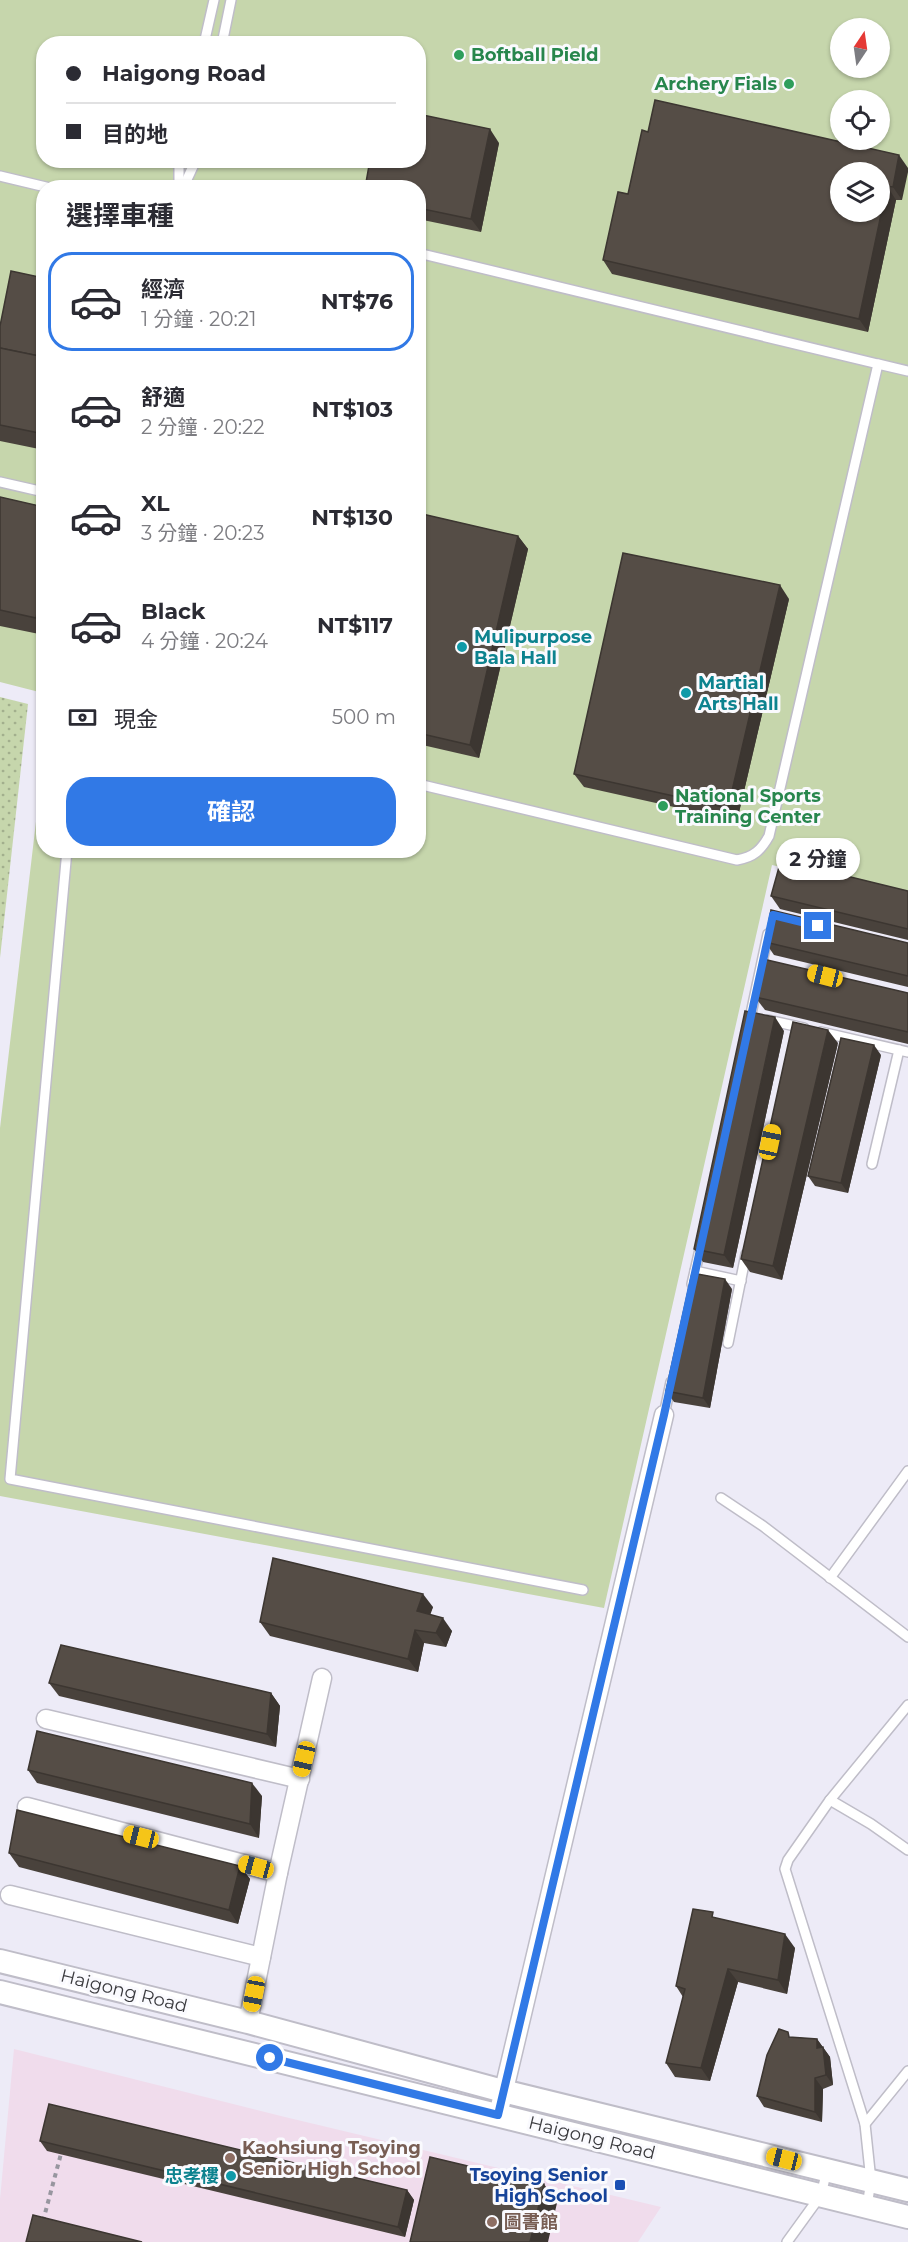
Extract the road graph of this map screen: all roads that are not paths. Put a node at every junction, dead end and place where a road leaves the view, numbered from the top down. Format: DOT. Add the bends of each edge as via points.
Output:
graph roads {
  1 [pos="214,0"];
  2 [pos="231,0"];
  3 [pos="206,36"];
  4 [pos="224,36"];
  5 [pos="0,176"];
  6 [pos="36,184"];
  7 [pos="426,255"];
  8 [pos="878,364"];
  9 [pos="908,372"];
  10 [pos="0,482"];
  11 [pos="36,490"];
  12 [pos="426,786"];
  13 [pos="66,858"];
  14 [pos="770,926"];
  15 [pos="763,961"];
  16 [pos="774,964"];
  17 [pos="751,1016"];
  18 [pos="794,1026"];
  19 [pos="791,1037"];
  20 [pos="746,1039"];
  21 [pos="903,1051"];
  22 [pos="872,1164"];
  23 [pos="703,1236"];
  24 [pos="748,1246"];
  25 [pos="695,1271"];
  26 [pos="741,1281"];
  27 [pos="690,1293"];
  28 [pos="728,1343"];
  29 [pos="674,1371"];
  30 [pos="664,1415"];
  31 [pos="908,1471"];
  32 [pos="721,1498"];
  33 [pos="830,1578"];
  34 [pos="583,1590"];
  35 [pos="908,1637"];
  36 [pos="322,1678"];
  37 [pos="908,1705"];
  38 [pos="46,1719"];
  39 [pos="300,1779"];
  40 [pos="830,1800"];
  41 [pos="27,1807"];
  42 [pos="908,1850"];
  43 [pos="278,1873"];
  44 [pos="10,1895"];
  45 [pos="261,1957"];
  46 [pos="0,1961"];
  47 [pos="0,1992"];
  48 [pos="248,2022"];
  49 [pos="241,2051"];
  50 [pos="908,2071"];
  51 [pos="503,2091"];
  52 [pos="498,2115"];
  53 [pos="865,2124"];
  54 [pos="827,2170"];
  55 [pos="871,2181"];
  56 [pos="908,2190"];
  57 [pos="821,2195"];
  58 [pos="867,2206"];
  59 [pos="908,2217"];
  60 [pos="787,2242"];
  1 -- 3 [label="lane"];
  2 -- 4 [label="lane"];
  5 -- 6 [label="lane"];
  7 -- 8 [label="lane"];
  8 -- 9 [label="lane"];
  8 -- 12 [label="lane" via="769,836 763,848 738,860"];
  10 -- 11 [label="lane"];
  13 -- 34 [label="lane" via="10,1479"];
  14 -- 15 [label="lane"];
  15 -- 16 [label="lane"];
  15 -- 17 [label="lane"];
  17 -- 18 [label="lane"];
  17 -- 20 [label="lane"];
  18 -- 19 [label="lane"];
  18 -- 21 [label="lane"];
  21 -- 22 [label="lane"];
  23 -- 25 [label="lane"];
  24 -- 26 [label="lane"];
  25 -- 26 [label="lane"];
  25 -- 27 [label="lane"];
  26 -- 28 [label="lane"];
  29 -- 30 [label="lane"];
  30 -- 51 [label="street"];
  31 -- 33 [label="lane"];
  32 -- 33 [label="lane"];
  33 -- 35 [label="lane"];
  36 -- 39 [label="street"];
  37 -- 40 [label="lane"];
  38 -- 39 [label="street"];
  39 -- 43 [label="street"];
  40 -- 42 [label="lane"];
  40 -- 53 [label="lane" via="785,1869"];
  41 -- 43 [label="street"];
  43 -- 45 [label="street"];
  44 -- 45 [label="street"];
  45 -- 48 [label="street"];
  46 -- 48 [label="street, Haigong Road"];
  47 -- 49 [label="street, Haigong Road"];
  48 -- 49 [label="street"];
  48 -- 51 [label="street, Haigong Road"];
  49 -- 52 [label="street, Haigong Road"];
  50 -- 53 [label="lane"];
  51 -- 52 [label="street"];
  51 -- 54 [label="street, Haigong Road"];
  52 -- 57 [label="street, Haigong Road"];
  53 -- 55 [label="lane"];
  54 -- 55 [label="street, Haigong Road"];
  54 -- 57 [label="lane"];
  55 -- 56 [label="street, Haigong Road"];
  55 -- 58 [label="lane"];
  57 -- 58 [label="street, Haigong Road"];
  57 -- 60 [label="lane"];
  58 -- 59 [label="street, Haigong Road"];
}
